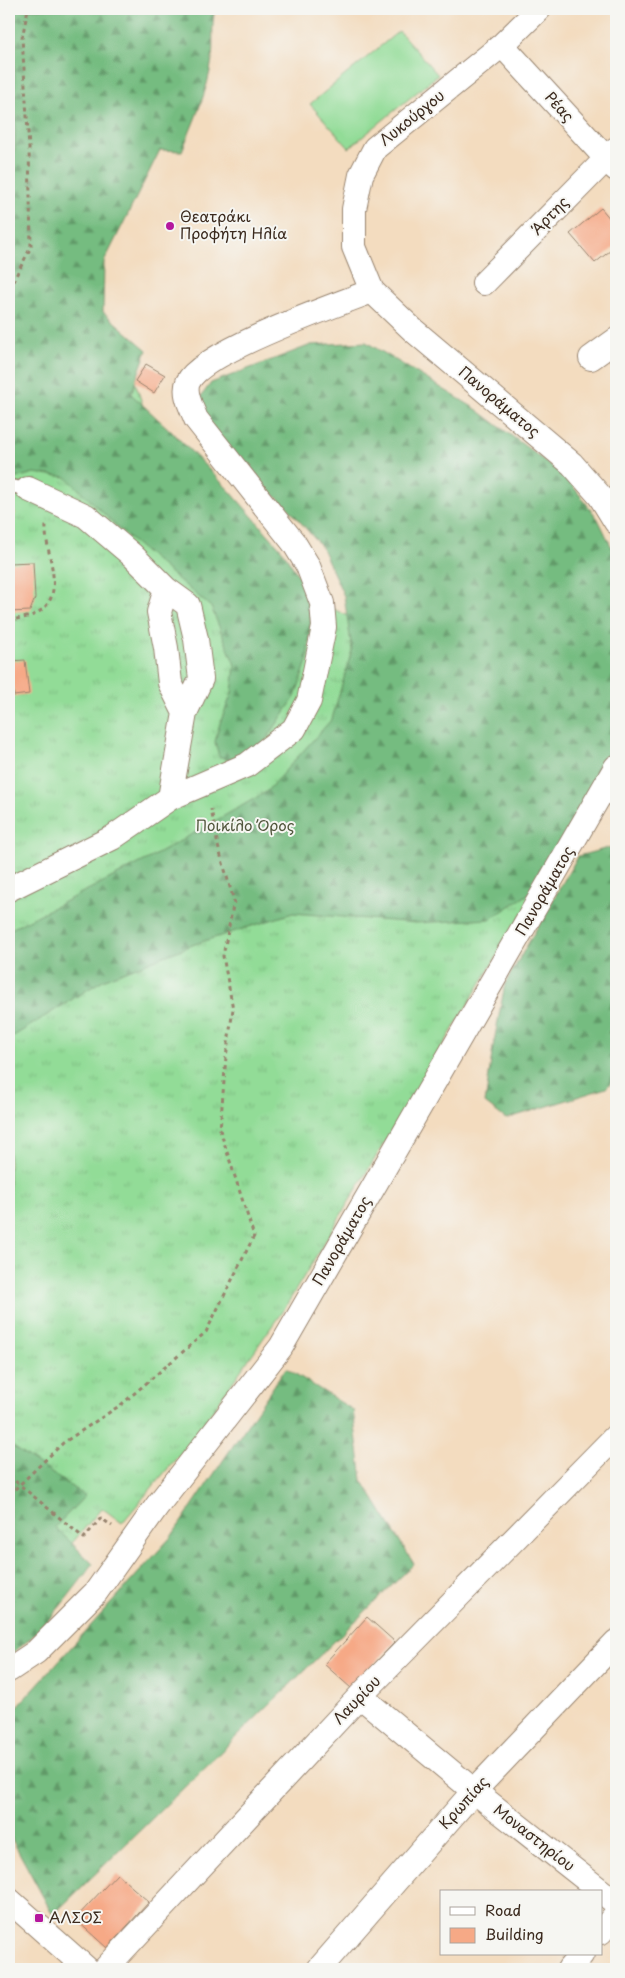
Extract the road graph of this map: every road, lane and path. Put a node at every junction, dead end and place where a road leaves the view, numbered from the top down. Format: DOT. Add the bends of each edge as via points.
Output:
graph roads {
  1 [pos="28,9"];
  2 [pos="539,9"];
  3 [pos="502,45"];
  4 [pos="613,159"];
  5 [pos="484,283"];
  6 [pos="9,289"];
  7 [pos="372,290"];
  8 [pos="616,340"];
  9 [pos="591,358"];
  10 [pos="18,488"];
  11 [pos="56,502"];
  12 [pos="616,522"];
  13 [pos="166,589"];
  14 [pos="16,620"];
  15 [pos="185,714"];
  16 [pos="616,767"];
  17 [pos="206,784"];
  18 [pos="170,798"];
  19 [pos="9,889"];
  20 [pos="616,1436"];
  21 [pos="9,1476"];
  22 [pos="19,1486"];
  23 [pos="9,1495"];
  24 [pos="131,1541"];
  25 [pos="616,1642"];
  26 [pos="9,1670"];
  27 [pos="360,1696"];
  28 [pos="474,1791"];
  29 [pos="601,1890"];
  30 [pos="602,1891"];
  31 [pos="9,1900"];
  32 [pos="616,1902"];
  33 [pos="616,1914"];
  34 [pos="602,1931"];
  35 [pos="580,1956"];
  36 [pos="86,1969"];
  37 [pos="105,1969"];
  38 [pos="319,1969"];
  39 [pos="570,1969"];
  1 -- 6 [label="path" via="22,38 31,247"];
  2 -- 3 [label="street, Λυκούργου"];
  3 -- 4 [label="street, Ρέας"];
  3 -- 7 [label="street, Λυκούργου" via="375,148 361,175 354,209 354,247"];
  4 -- 5 [label="street, Άρτης"];
  7 -- 12 [label="street, Πανοράματος" via="414,330 572,464 600,496"];
  7 -- 17 [label="street" via="264,333 205,365 188,382 187,396 196,419 294,543 308,566 322,602 324,626 310,701 294,729 247,765"];
  8 -- 9 [label="street"];
  10 -- 11 [label="street"];
  11 -- 13 [label="street" via="86,516"];
  11 -- 14 [label="path" via="46,522 45,534 54,590 49,602 36,614"];
  13 -- 15 [label="street" via="159,612 170,683"];
  13 -- 15 [label="street" via="188,605 196,639 201,679"];
  15 -- 18 [label="street"];
  16 -- 24 [label="street, Πανοράματος" via="281,1347"];
  17 -- 18 [label="street"];
  17 -- 22 [label="path" via="218,846 234,901 223,956 232,1008 220,1130 254,1236 206,1332 122,1404 63,1443"];
  18 -- 19 [label="street" via="112,838"];
  20 -- 27 [label="street, Λαυρίου"];
  21 -- 22 [label="path"];
  22 -- 23 [label="path"];
  22 -- 24 [label="path" via="84,1538 101,1518"];
  24 -- 26 [label="street, Πανοράματος" via="96,1592 36,1652"];
  25 -- 28 [label="street, Κρωπίας"];
  27 -- 28 [label="street, Μοναστηρίου"];
  27 -- 37 [label="street, Λαυρίου"];
  28 -- 29 [label="street, Μοναστηρίου"];
  28 -- 38 [label="street, Κρωπίας"];
  30 -- 32 [label="street, Μοναστηρίου"];
  31 -- 36 [label="street"];
  33 -- 34 [label="street"];
  35 -- 39 [label="street"];
}
